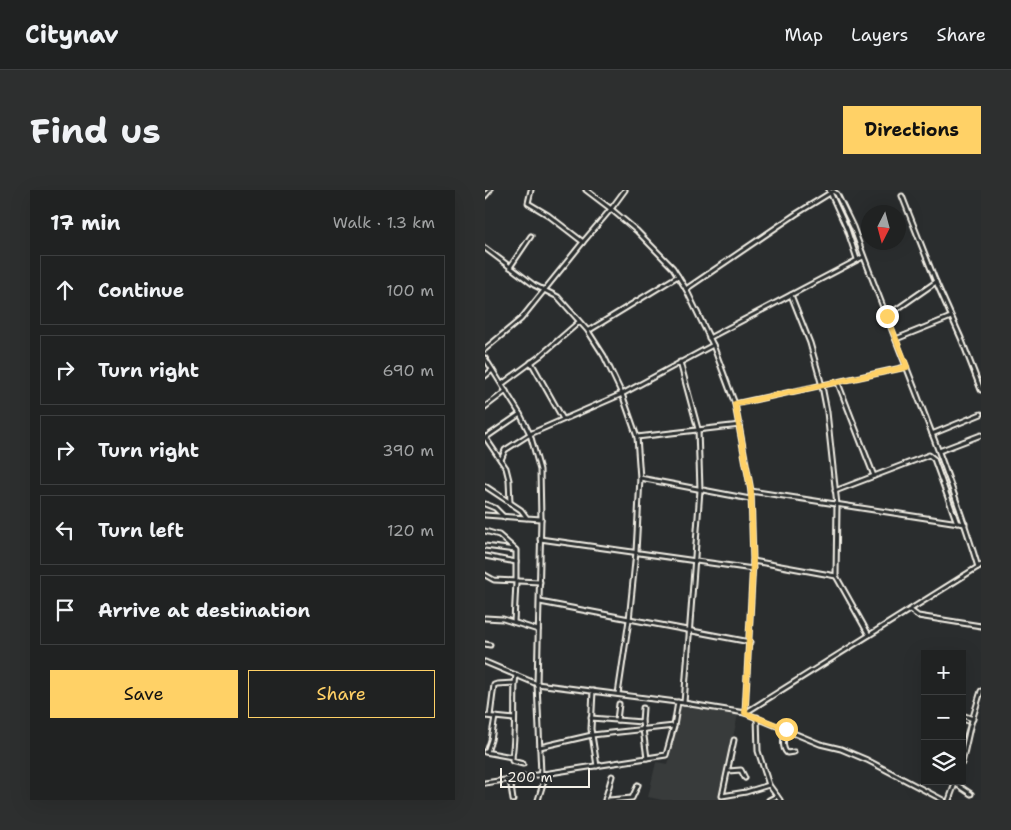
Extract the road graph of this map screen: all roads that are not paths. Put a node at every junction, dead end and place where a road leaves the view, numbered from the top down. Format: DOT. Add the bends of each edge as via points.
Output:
graph roads {
  1 [pos="490,190"];
  2 [pos="531,190"];
  3 [pos="587,190"];
  4 [pos="625,190"];
  5 [pos="831,191"];
  6 [pos="485,196"];
  7 [pos="903,196"];
  8 [pos="611,209"];
  9 [pos="853,227"];
  10 [pos="847,230"];
  11 [pos="531,236"];
  12 [pos="583,242"];
  13 [pos="485,248"];
  14 [pos="863,256"];
  15 [pos="857,259"];
  16 [pos="510,267"];
  17 [pos="678,276"];
  18 [pos="936,282"];
  19 [pos="686,289"];
  20 [pos="544,290"];
  21 [pos="791,295"];
  22 [pos="887,316"];
  23 [pos="951,317"];
  24 [pos="579,322"];
  25 [pos="587,331"];
  26 [pos="709,338"];
  27 [pos="896,339"];
  28 [pos="713,345"];
  29 [pos="485,349"];
  30 [pos="485,358"];
  31 [pos="531,362"];
  32 [pos="680,362"];
  33 [pos="907,367"];
  34 [pos="493,370"];
  35 [pos="485,376"];
  36 [pos="838,383"];
  37 [pos="501,384"];
  38 [pos="822,386"];
  39 [pos="981,390"];
  40 [pos="506,391"];
  41 [pos="622,394"];
  42 [pos="735,404"];
  43 [pos="485,407"];
  44 [pos="520,414"];
  45 [pos="981,414"];
  46 [pos="563,419"];
  47 [pos="739,425"];
  48 [pos="698,429"];
  49 [pos="530,434"];
  50 [pos="932,434"];
  51 [pos="981,435"];
  52 [pos="637,437"];
  53 [pos="485,438"];
  54 [pos="939,451"];
  55 [pos="501,460"];
  56 [pos="874,476"];
  57 [pos="640,478"];
  58 [pos="485,486"];
  59 [pos="699,490"];
  60 [pos="751,491"];
  61 [pos="835,491"];
  62 [pos="751,499"];
  63 [pos="510,503"];
  64 [pos="485,504"];
  65 [pos="837,505"];
  66 [pos="485,515"];
  67 [pos="504,517"];
  68 [pos="527,518"];
  69 [pos="541,520"];
  70 [pos="957,523"];
  71 [pos="965,524"];
  72 [pos="485,531"];
  73 [pos="540,539"];
  74 [pos="485,546"];
  75 [pos="516,550"];
  76 [pos="636,552"];
  77 [pos="485,556"];
  78 [pos="695,560"];
  79 [pos="753,561"];
  80 [pos="517,562"];
  81 [pos="979,566"];
  82 [pos="753,568"];
  83 [pos="485,575"];
  84 [pos="836,576"];
  85 [pos="517,582"];
  86 [pos="540,582"];
  87 [pos="539,602"];
  88 [pos="910,610"];
  89 [pos="485,618"];
  90 [pos="629,620"];
  91 [pos="514,622"];
  92 [pos="981,626"];
  93 [pos="539,630"];
  94 [pos="689,632"];
  95 [pos="869,635"];
  96 [pos="750,642"];
  97 [pos="485,644"];
  98 [pos="490,645"];
  99 [pos="485,662"];
  100 [pos="516,675"];
  101 [pos="515,683"];
  102 [pos="537,684"];
  103 [pos="593,691"];
  104 [pos="981,691"];
  105 [pos="618,694"];
  106 [pos="678,702"];
  107 [pos="684,703"];
  108 [pos="619,704"];
  109 [pos="643,708"];
  110 [pos="745,713"];
  111 [pos="487,716"];
  112 [pos="966,716"];
  113 [pos="495,717"];
  114 [pos="757,717"];
  115 [pos="591,718"];
  116 [pos="515,719"];
  117 [pos="973,719"];
  118 [pos="617,720"];
  119 [pos="642,722"];
  120 [pos="674,726"];
  121 [pos="642,728"];
  122 [pos="786,729"];
  123 [pos="592,735"];
  124 [pos="968,738"];
  125 [pos="734,740"];
  126 [pos="966,746"];
  127 [pos="540,747"];
  128 [pos="486,752"];
  129 [pos="793,752"];
  130 [pos="511,757"];
  131 [pos="647,758"];
  132 [pos="523,764"];
  133 [pos="597,766"];
  134 [pos="727,770"];
  135 [pos="541,774"];
  136 [pos="546,774"];
  137 [pos="612,776"];
  138 [pos="745,778"];
  139 [pos="510,780"];
  140 [pos="485,783"];
  141 [pos="638,785"];
  142 [pos="769,785"];
  143 [pos="955,785"];
  144 [pos="959,785"];
  145 [pos="971,794"];
  146 [pos="721,798"];
  147 [pos="778,798"];
  148 [pos="941,799"];
  149 [pos="513,800"];
  150 [pos="538,800"];
  151 [pos="605,800"];
  152 [pos="609,800"];
  153 [pos="769,800"];
  154 [pos="949,800"];
  1 -- 6 [label="street"];
  2 -- 12 [label="street" via="528,203"];
  3 -- 8 [label="street"];
  4 -- 8 [label="street"];
  5 -- 9 [label="street" via="839,195"];
  5 -- 10 [label="street"];
  5 -- 19 [label="street"];
  7 -- 18 [label="street"];
  8 -- 12 [label="street"];
  8 -- 17 [label="street" via="637,231"];
  9 -- 10 [label="street"];
  9 -- 14 [label="street"];
  10 -- 15 [label="street"];
  11 -- 16 [label="street"];
  12 -- 20 [label="street"];
  13 -- 16 [label="street"];
  14 -- 15 [label="street"];
  14 -- 22 [label="street"];
  15 -- 21 [label="street"];
  16 -- 20 [label="street"];
  17 -- 19 [label="street"];
  17 -- 25 [label="street"];
  18 -- 22 [label="street"];
  18 -- 23 [label="street"];
  19 -- 26 [label="street"];
  20 -- 24 [label="street" via="564,303"];
  20 -- 29 [label="street" via="521,319"];
  21 -- 26 [label="street"];
  21 -- 38 [label="street"];
  22 -- 27 [label="street"];
  23 -- 27 [label="street"];
  23 -- 39 [label="street"];
  24 -- 25 [label="street"];
  24 -- 31 [label="street"];
  25 -- 41 [label="street" via="604,356"];
  26 -- 28 [label="street"];
  27 -- 33 [label="street"];
  28 -- 32 [label="street"];
  28 -- 42 [label="street"];
  30 -- 34 [label="street"];
  31 -- 37 [label="street"];
  31 -- 46 [label="street"];
  32 -- 41 [label="street"];
  32 -- 48 [label="street"];
  33 -- 36 [label="street"];
  33 -- 50 [label="street"];
  34 -- 35 [label="street"];
  34 -- 37 [label="street"];
  36 -- 38 [label="street"];
  36 -- 56 [label="street"];
  37 -- 40 [label="street"];
  38 -- 42 [label="street"];
  38 -- 61 [label="street"];
  40 -- 43 [label="street"];
  40 -- 44 [label="street"];
  41 -- 46 [label="street"];
  41 -- 52 [label="street"];
  42 -- 47 [label="street"];
  44 -- 49 [label="street"];
  44 -- 53 [label="street"];
  45 -- 50 [label="street"];
  46 -- 49 [label="street"];
  47 -- 48 [label="street"];
  47 -- 60 [label="street"];
  48 -- 52 [label="street"];
  48 -- 59 [label="street"];
  49 -- 55 [label="street" via="505,450"];
  49 -- 69 [label="street" via="540,470"];
  50 -- 54 [label="street"];
  51 -- 54 [label="street"];
  52 -- 57 [label="street"];
  53 -- 55 [label="street"];
  54 -- 71 [label="street"];
  55 -- 63 [label="street" via="509,480"];
  56 -- 61 [label="street"];
  56 -- 70 [label="street" via="932,456"];
  57 -- 59 [label="street"];
  57 -- 76 [label="street"];
  58 -- 63 [label="street"];
  59 -- 62 [label="street"];
  59 -- 78 [label="street"];
  60 -- 62 [label="street"];
  60 -- 65 [label="street"];
  61 -- 65 [label="street"];
  62 -- 79 [label="street"];
  63 -- 68 [label="street"];
  64 -- 67 [label="street"];
  65 -- 70 [label="street"];
  65 -- 84 [label="street"];
  66 -- 67 [label="street"];
  67 -- 68 [label="street"];
  68 -- 69 [label="street"];
  69 -- 73 [label="street"];
  70 -- 71 [label="street"];
  71 -- 81 [label="street"];
  72 -- 75 [label="street" via="499,535"];
  73 -- 76 [label="street"];
  73 -- 86 [label="street"];
  74 -- 75 [label="street"];
  75 -- 80 [label="street"];
  76 -- 78 [label="street"];
  76 -- 90 [label="street"];
  77 -- 80 [label="street"];
  78 -- 82 [label="street"];
  78 -- 94 [label="street"];
  79 -- 82 [label="street"];
  79 -- 84 [label="street"];
  80 -- 85 [label="street"];
  81 -- 88 [label="street"];
  82 -- 96 [label="street"];
  83 -- 85 [label="street" via="495,580"];
  84 -- 95 [label="street"];
  85 -- 86 [label="street"];
  85 -- 91 [label="street"];
  86 -- 87 [label="street"];
  87 -- 90 [label="street"];
  87 -- 93 [label="street"];
  88 -- 92 [label="street" via="918,616"];
  88 -- 95 [label="street"];
  89 -- 91 [label="street"];
  90 -- 94 [label="street"];
  90 -- 105 [label="street"];
  91 -- 93 [label="street"];
  93 -- 102 [label="street"];
  94 -- 96 [label="street"];
  94 -- 107 [label="street"];
  95 -- 110 [label="street"];
  96 -- 110 [label="street"];
  97 -- 98 [label="street"];
  99 -- 100 [label="street"];
  100 -- 101 [label="street"];
  100 -- 102 [label="street"];
  101 -- 111 [label="street" via="494,685"];
  101 -- 116 [label="street"];
  102 -- 103 [label="street"];
  102 -- 127 [label="street"];
  103 -- 105 [label="street"];
  103 -- 115 [label="street"];
  104 -- 117 [label="street"];
  105 -- 106 [label="street"];
  106 -- 107 [label="street"];
  106 -- 120 [label="street"];
  107 -- 110 [label="street"];
  108 -- 118 [label="street"];
  109 -- 119 [label="street"];
  110 -- 114 [label="street"];
  111 -- 113 [label="street"];
  112 -- 117 [label="street"];
  113 -- 116 [label="street"];
  113 -- 128 [label="street"];
  114 -- 122 [label="street"];
  114 -- 142 [label="street" via="758,750"];
  115 -- 118 [label="street"];
  115 -- 123 [label="street"];
  116 -- 130 [label="street"];
  117 -- 124 [label="street"];
  118 -- 119 [label="street"];
  119 -- 121 [label="street"];
  120 -- 121 [label="street"];
  120 -- 131 [label="street" via="667,753"];
  121 -- 123 [label="street"];
  121 -- 131 [label="street"];
  122 -- 129 [label="street" via="785,751"];
  122 -- 148 [label="street" via="867,760"];
  123 -- 127 [label="street"];
  123 -- 133 [label="street"];
  124 -- 126 [label="street"];
  125 -- 134 [label="street"];
  127 -- 135 [label="street"];
  128 -- 130 [label="street"];
  130 -- 132 [label="street"];
  131 -- 133 [label="street"];
  133 -- 136 [label="street"];
  134 -- 138 [label="street" via="741,770"];
  134 -- 146 [label="street"];
  135 -- 136 [label="street"];
  135 -- 139 [label="street"];
  136 -- 150 [label="street"];
  137 -- 151 [label="street"];
  139 -- 140 [label="street"];
  139 -- 149 [label="street"];
  141 -- 152 [label="street" via="632,798"];
  142 -- 146 [label="street"];
  142 -- 147 [label="street"];
  143 -- 154 [label="street"];
  144 -- 145 [label="street"];
  147 -- 153 [label="street"];
}
